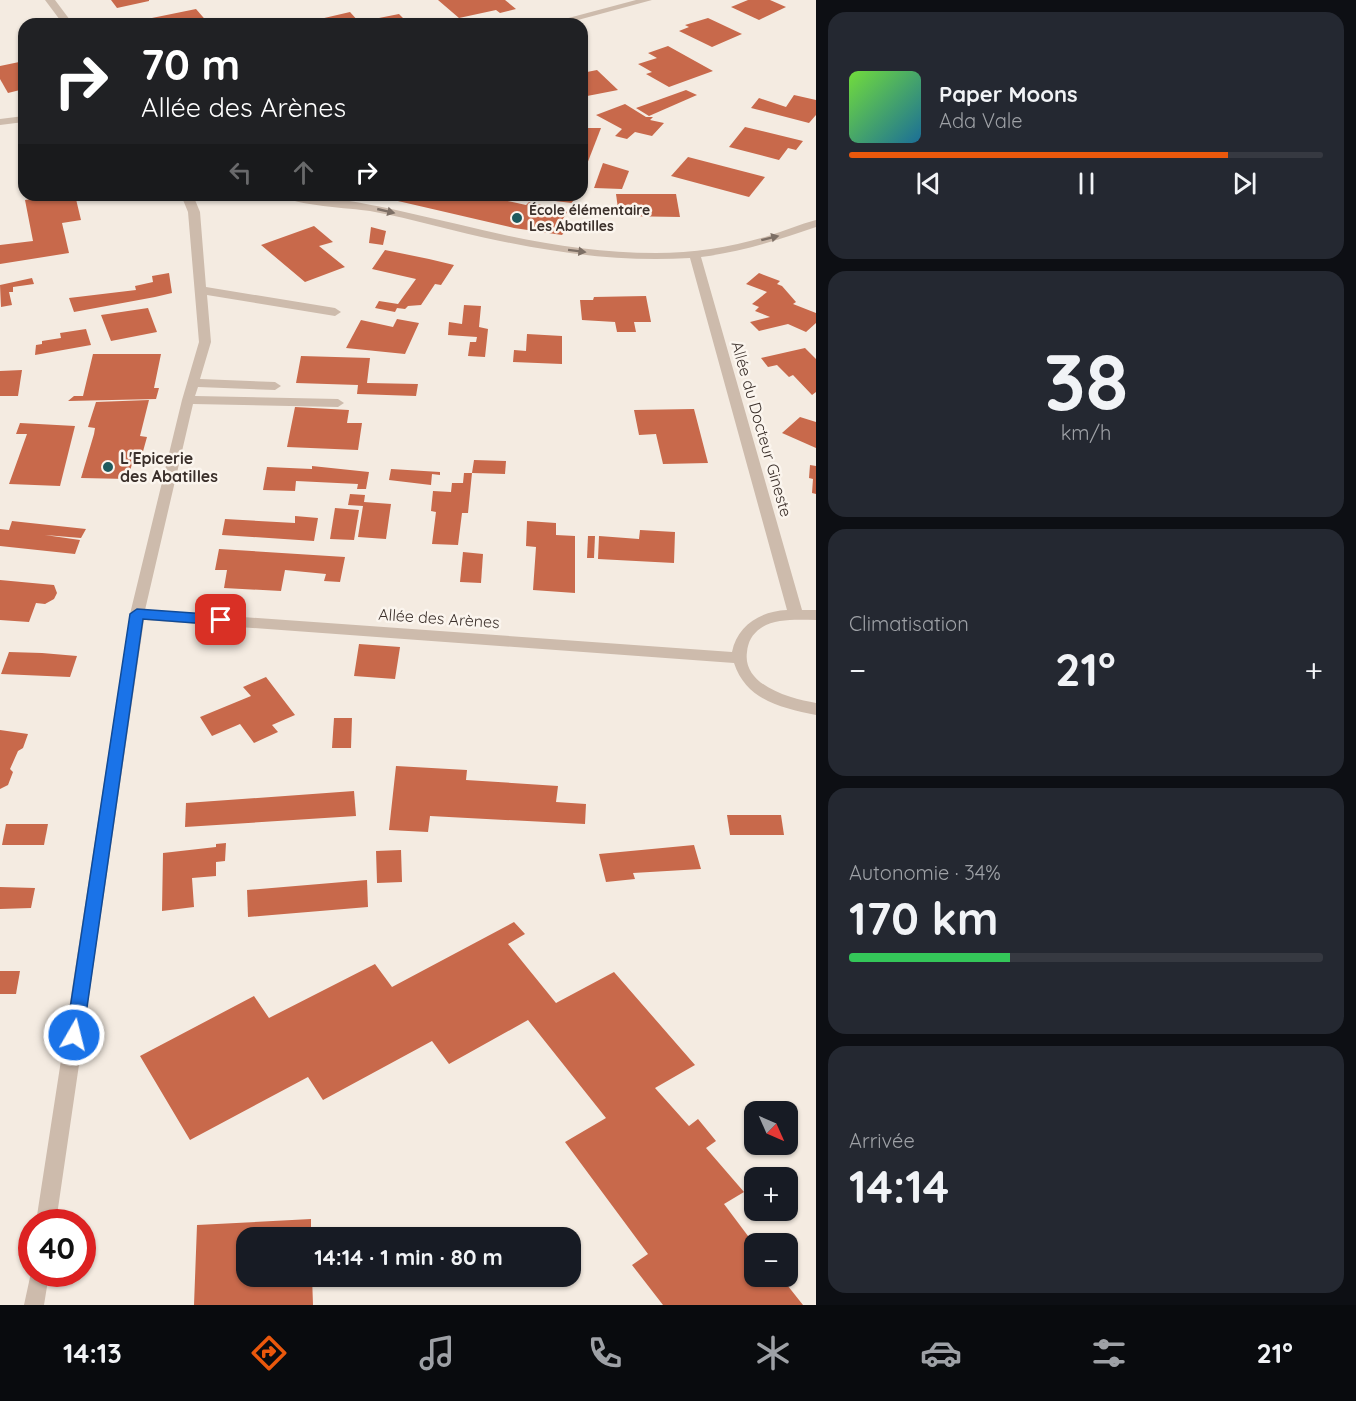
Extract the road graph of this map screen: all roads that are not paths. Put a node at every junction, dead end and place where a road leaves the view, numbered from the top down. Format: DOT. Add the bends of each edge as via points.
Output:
graph roads {
  1 [pos="50,0"];
  2 [pos="647,0"];
  3 [pos="64,18"];
  4 [pos="575,18"];
  5 [pos="18,120"];
  6 [pos="0,122"];
  7 [pos="189,201"];
  8 [pos="311,201"];
  9 [pos="816,223"];
  10 [pos="695,255"];
  11 [pos="201,290"];
  12 [pos="335,312"];
  13 [pos="193,383"];
  14 [pos="275,386"];
  15 [pos="188,400"];
  16 [pos="338,403"];
  17 [pos="795,613"];
  18 [pos="137,614"];
  19 [pos="816,615"];
  20 [pos="738,658"];
  21 [pos="816,709"];
  22 [pos="48,1209"];
  23 [pos="37,1287"];
  24 [pos="34,1305"];
  1 -- 3 [label="street"];
  2 -- 4 [label="street"];
  5 -- 6 [label="street"];
  7 -- 11 [label="street" via="194,212"];
  8 -- 10 [label="street, one-way" via="358,205 535,246 608,255"];
  10 -- 9 [label="street, one-way" via="784,235"];
  10 -- 17 [label="street, Allée du Docteur Gineste"];
  11 -- 12 [label="street"];
  11 -- 13 [label="street" via="205,342"];
  13 -- 14 [label="street"];
  13 -- 15 [label="street"];
  15 -- 16 [label="street"];
  15 -- 18 [label="street"];
  17 -- 19 [label="street"];
  17 -- 20 [label="street" via="759,621 746,631 739,644"];
  18 -- 20 [label="street, Allée des Arènes"];
  18 -- 22 [label="street"];
  20 -- 21 [label="street" via="744,674 757,689 776,701"];
  23 -- 24 [label="street"];
}
